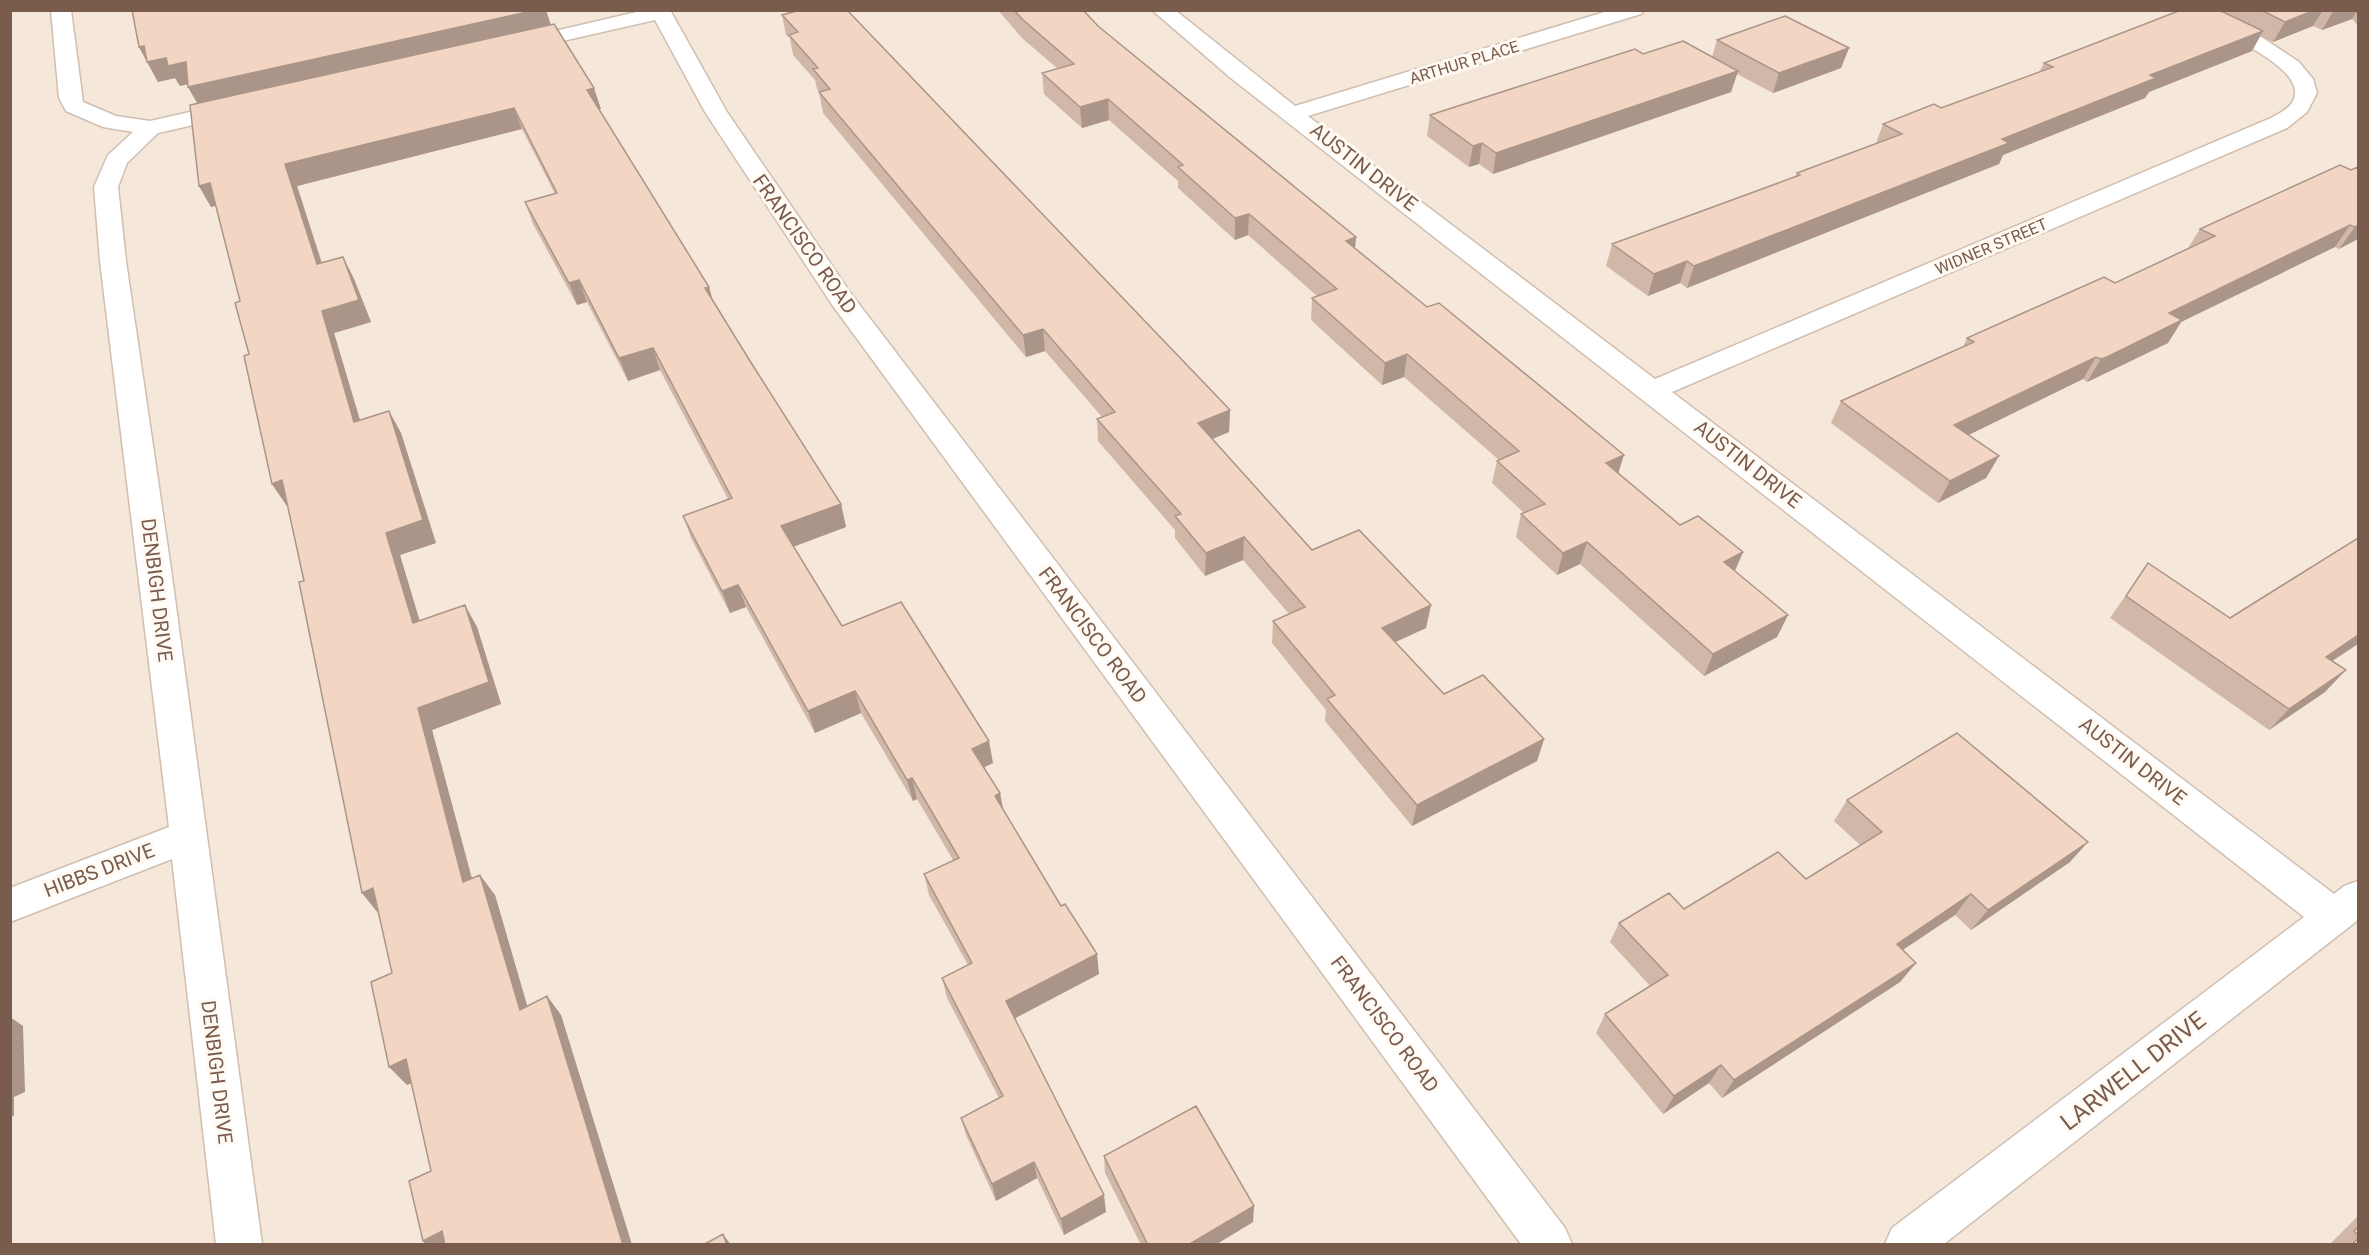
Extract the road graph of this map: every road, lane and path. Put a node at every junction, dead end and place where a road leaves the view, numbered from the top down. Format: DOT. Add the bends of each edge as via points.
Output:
graph roads {
  1 [pos="62,10"];
  2 [pos="1162,10"];
  3 [pos="1634,10"];
  4 [pos="2184,10"];
  5 [pos="660,12"];
  6 [pos="498,50"];
  7 [pos="255,104"];
  8 [pos="1294,113"];
  9 [pos="150,128"];
  10 [pos="1653,390"];
  11 [pos="188,836"];
  12 [pos="10,905"];
  13 [pos="2346,908"];
  14 [pos="239,1245"];
  15 [pos="1549,1245"];
  16 [pos="1908,1245"];
  1 -- 9 [label="street" via="74,106 111,122"];
  2 -- 8 [label="street, AUSTIN DRIVE"];
  3 -- 8 [label="street, ARTHUR PLACE"];
  4 -- 10 [label="street, WIDNER STREET" via="2258,43 2292,68 2306,93 2302,104 2278,123"];
  5 -- 6 [label="street"];
  5 -- 15 [label="street, FRANCISCO ROAD" via="716,112 842,300"];
  7 -- 9 [label="street"];
  8 -- 10 [label="street, AUSTIN DRIVE"];
  9 -- 11 [label="street, DENBIGH DRIVE" via="116,160 106,187"];
  10 -- 13 [label="street, AUSTIN DRIVE"];
  11 -- 12 [label="street, HIBBS DRIVE"];
  11 -- 14 [label="street, DENBIGH DRIVE"];
  13 -- 16 [label="street, LARWELL DRIVE"];
}
